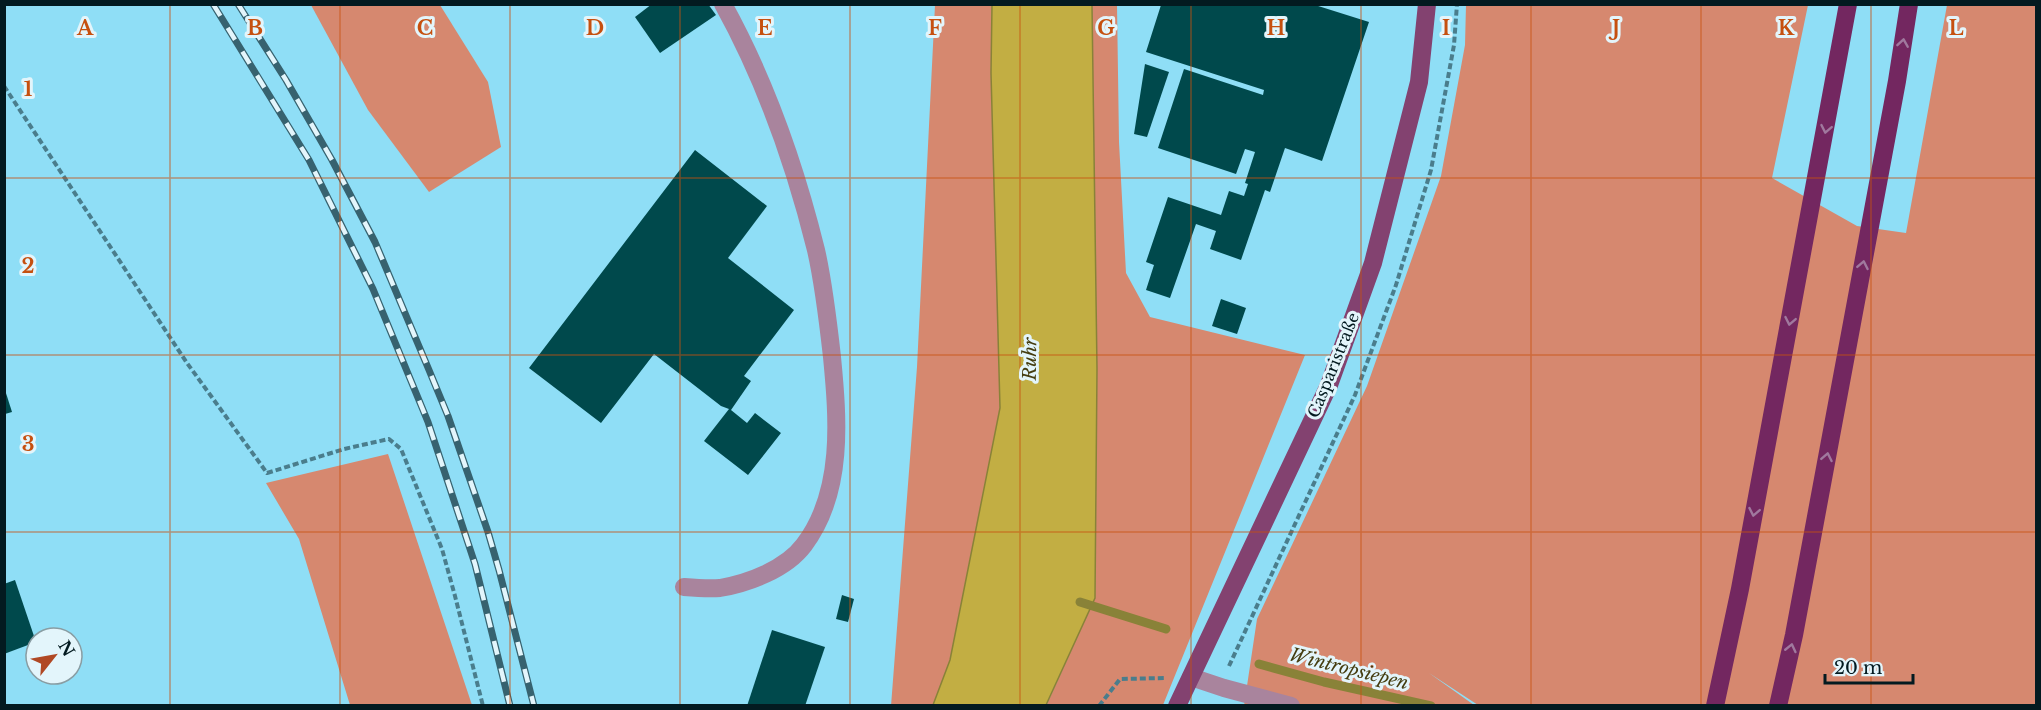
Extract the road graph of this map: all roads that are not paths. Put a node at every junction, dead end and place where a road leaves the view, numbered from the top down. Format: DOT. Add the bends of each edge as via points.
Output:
graph roads {
  1 [pos="723,4"];
  2 [pos="1427,4"];
  3 [pos="1848,4"];
  4 [pos="1909,4"];
  5 [pos="684,587"];
  6 [pos="1191,677"];
  7 [pos="1178,705"];
  8 [pos="1291,705"];
  9 [pos="1715,705"];
  10 [pos="1778,705"];
  1 -- 5 [label="street" via="766,95 816,250 837,406 836,452 829,490 818,519 793,557 746,581 720,588"];
  2 -- 6 [label="main road, Casparistraße" via="1419,82 1373,262 1329,385"];
  3 -- 9 [label="highway, one-way"];
  10 -- 4 [label="highway, one-way"];
  6 -- 7 [label="main road, Casparistraße"];
  6 -- 8 [label="street"];
}
